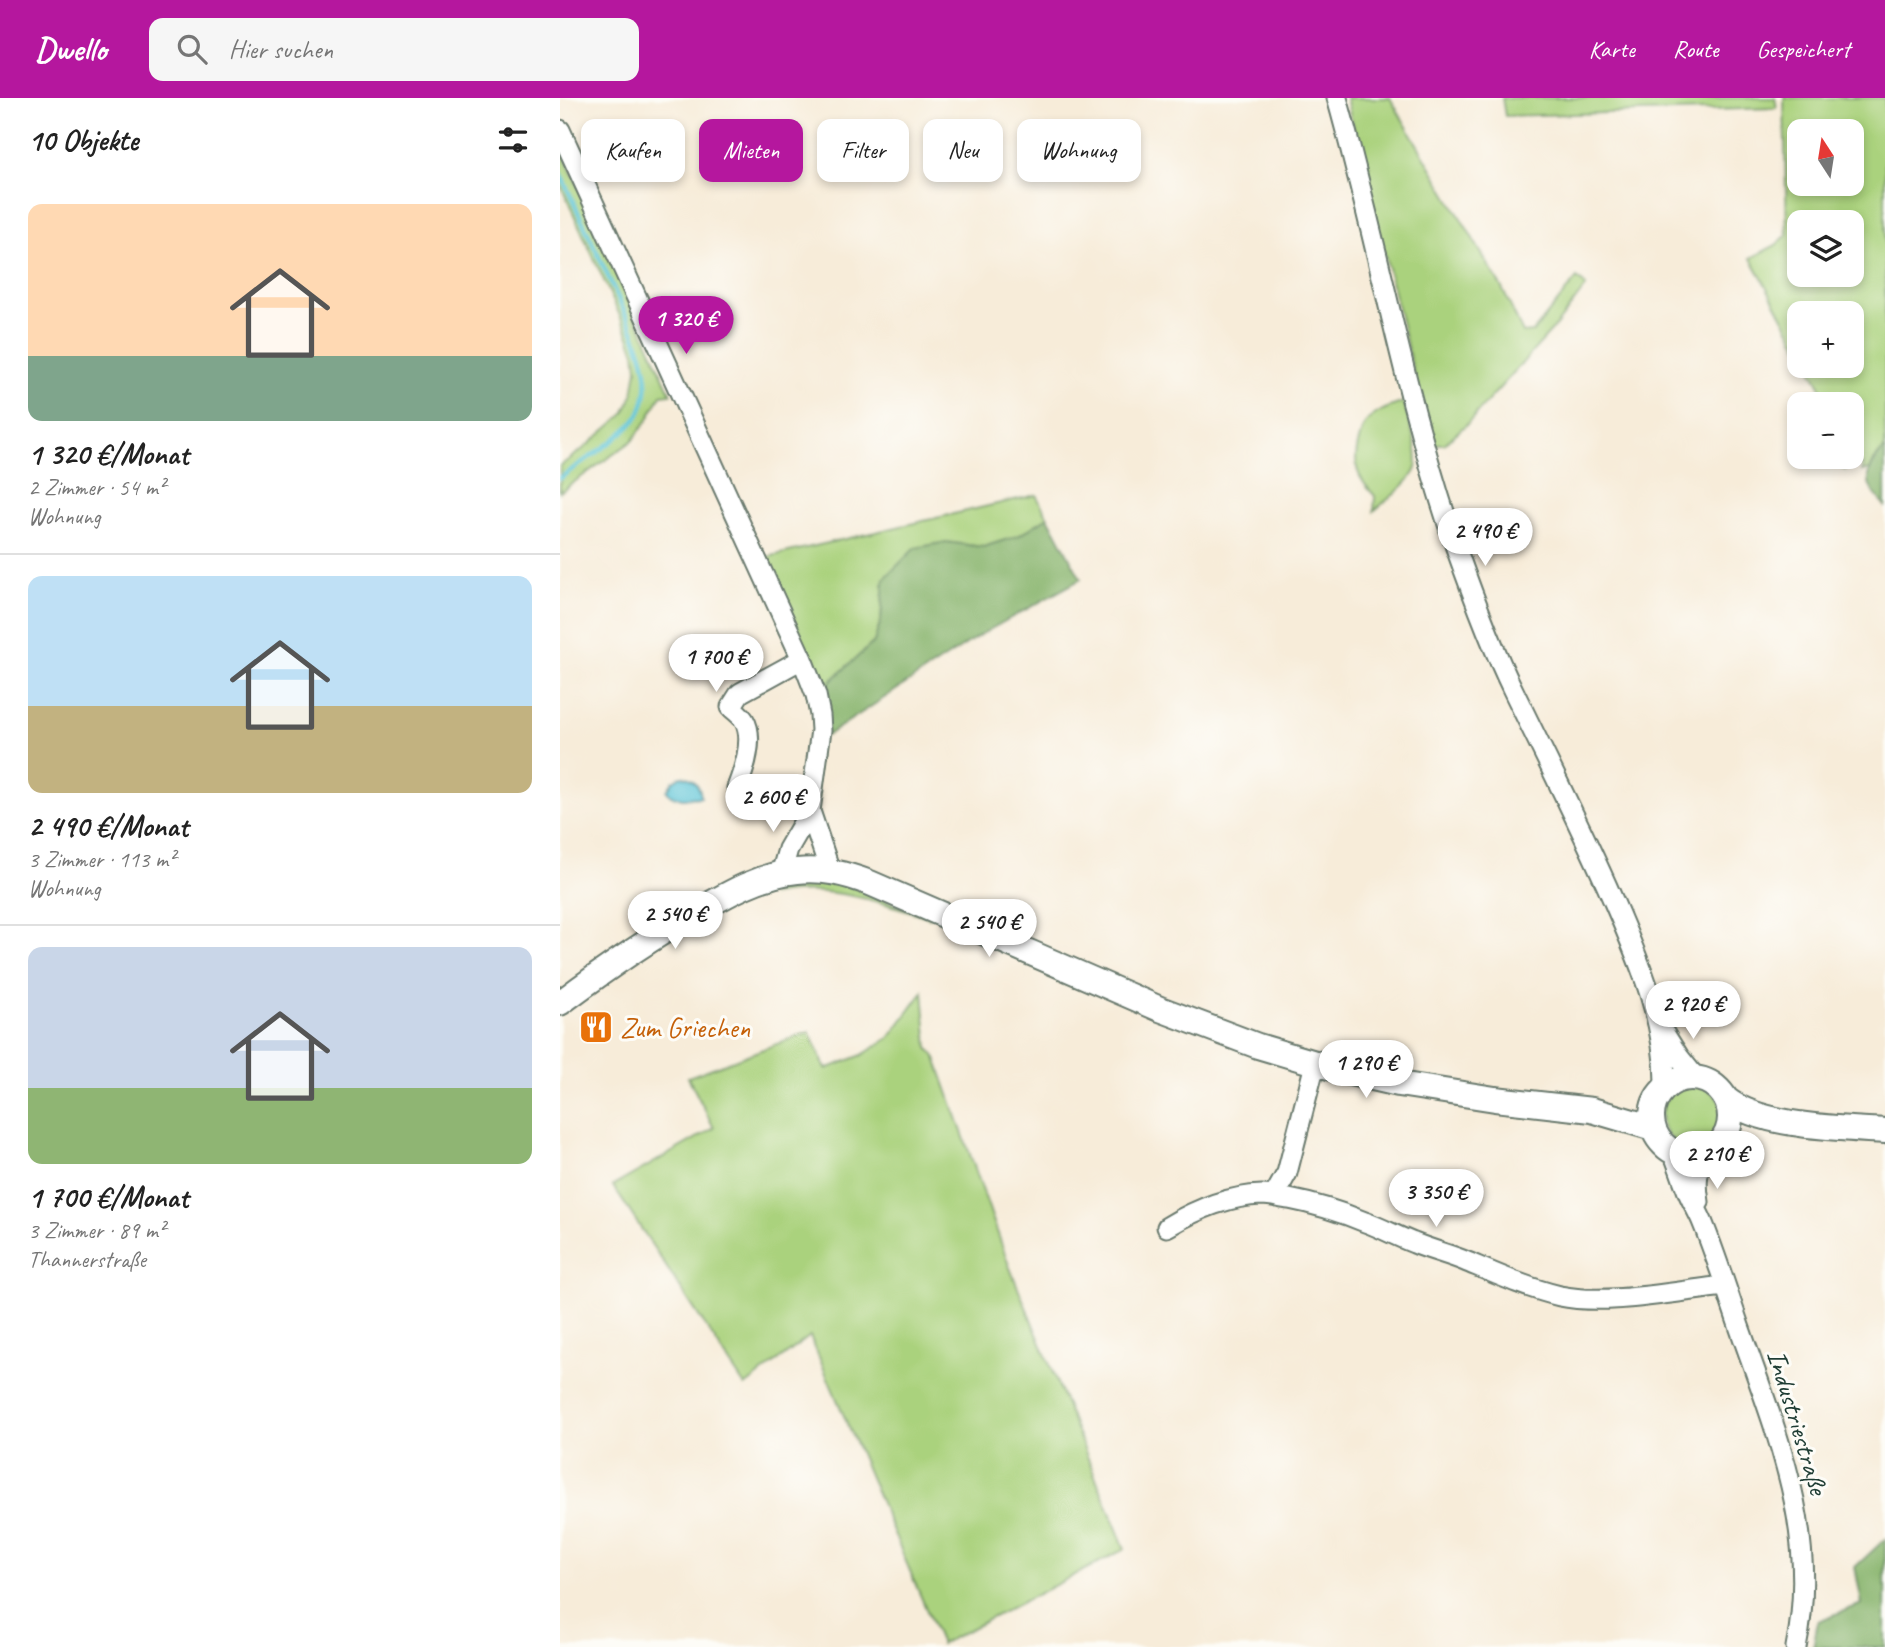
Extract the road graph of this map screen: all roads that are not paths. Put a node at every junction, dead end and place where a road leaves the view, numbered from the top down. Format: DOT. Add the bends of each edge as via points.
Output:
graph roads {
  1 [pos="1337,98"];
  2 [pos="560,130"];
  3 [pos="802,659"];
  4 [pos="737,788"];
  5 [pos="810,811"];
  6 [pos="830,871"];
  7 [pos="781,874"];
  8 [pos="560,1003"];
  9 [pos="1660,1026"];
  10 [pos="1315,1064"];
  11 [pos="1696,1078"];
  12 [pos="1660,1094"];
  13 [pos="1727,1099"];
  14 [pos="1592,1110"];
  15 [pos="1809,1125"];
  16 [pos="1653,1128"];
  17 [pos="1885,1131"];
  18 [pos="1727,1135"];
  19 [pos="1673,1152"];
  20 [pos="1704,1154"];
  21 [pos="1274,1196"];
  22 [pos="1702,1221"];
  23 [pos="1167,1227"];
  24 [pos="1725,1286"];
  25 [pos="1796,1647"];
  1 -- 9 [label="street" via="1430,467 1456,548 1511,687 1627,932"];
  2 -- 3 [label="street"];
  3 -- 4 [label="street" via="740,693 731,707 745,720 748,738"];
  3 -- 5 [label="street" via="816,695 821,730"];
  5 -- 6 [label="street"];
  5 -- 7 [label="street" via="788,849"];
  6 -- 7 [label="main road"];
  6 -- 10 [label="main road" via="881,887 1224,1034"];
  7 -- 8 [label="main road" via="743,886 676,923"];
  9 -- 11 [label="street"];
  9 -- 12 [label="street"];
  10 -- 14 [label="main road" via="1399,1084"];
  10 -- 21 [label="street" via="1287,1173"];
  11 -- 12 [label="main road" via="1683,1079"];
  11 -- 13 [label="main road" via="1711,1082"];
  12 -- 14 [label="main road"];
  12 -- 16 [label="main road"];
  13 -- 15 [label="main road" via="1754,1113"];
  13 -- 18 [label="main road" via="1731,1123"];
  14 -- 16 [label="main road"];
  15 -- 17 [label="main road"];
  15 -- 18 [label="main road" via="1753,1126"];
  16 -- 19 [label="main road"];
  18 -- 20 [label="main road" via="1718,1147"];
  19 -- 20 [label="main road" via="1694,1157"];
  19 -- 22 [label="street, Industriestraße"];
  20 -- 22 [label="street, Industriestraße" via="1697,1176"];
  21 -- 23 [label="street" via="1213,1206"];
  21 -- 24 [label="street" via="1367,1222 1509,1280 1561,1296 1629,1297"];
  22 -- 24 [label="street, Industriestraße"];
  24 -- 25 [label="street, Industriestraße" via="1774,1423 1796,1504 1803,1578"];
}
